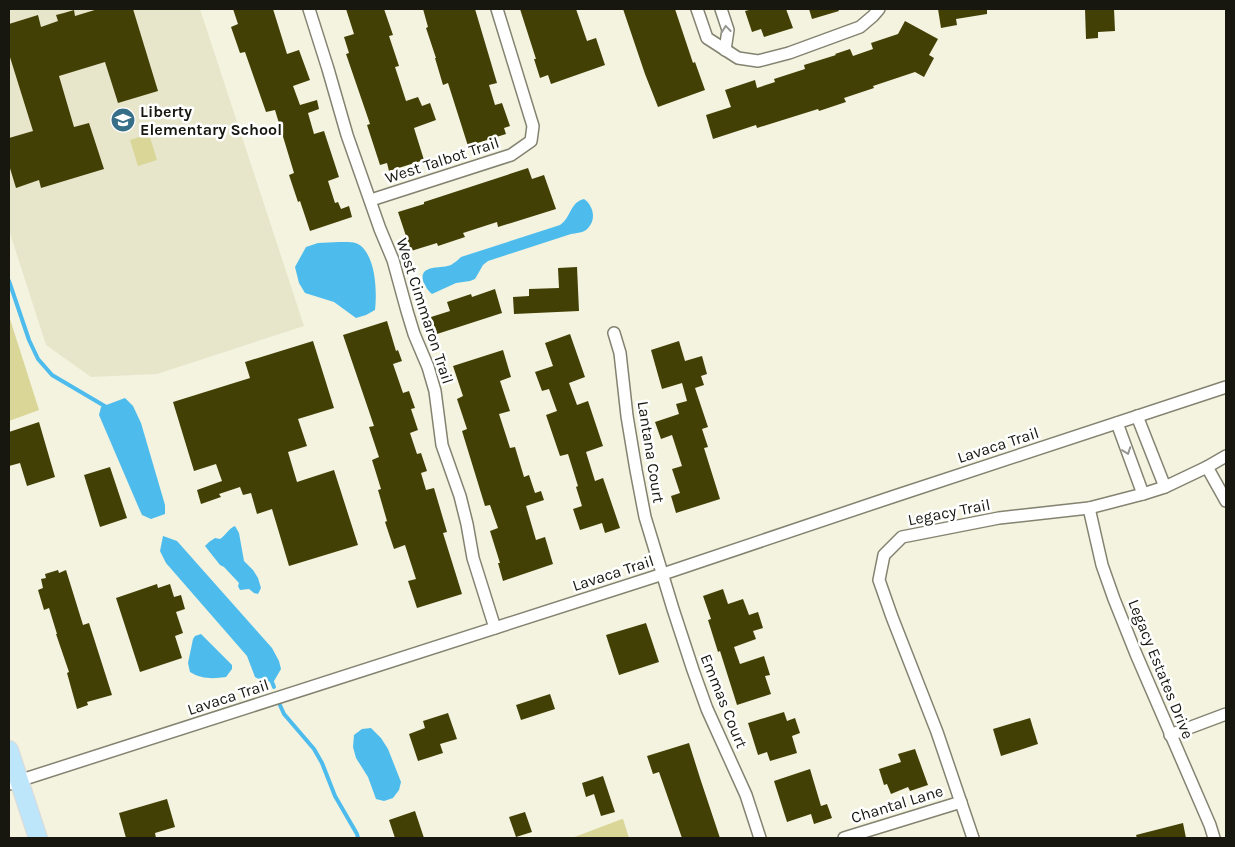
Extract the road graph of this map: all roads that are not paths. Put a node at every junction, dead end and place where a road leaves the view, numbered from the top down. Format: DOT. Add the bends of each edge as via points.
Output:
graph roads {
  1 [pos="309,9"];
  2 [pos="497,9"];
  3 [pos="697,9"];
  4 [pos="721,9"];
  5 [pos="879,9"];
  6 [pos="725,50"];
  7 [pos="371,200"];
  8 [pos="614,333"];
  9 [pos="1226,387"];
  10 [pos="1137,416"];
  11 [pos="1117,423"];
  12 [pos="1226,456"];
  13 [pos="1207,467"];
  14 [pos="1165,487"];
  15 [pos="1143,494"];
  16 [pos="1226,501"];
  17 [pos="1089,508"];
  18 [pos="663,574"];
  19 [pos="496,628"];
  20 [pos="1226,714"];
  21 [pos="1170,735"];
  22 [pos="9,750"];
  23 [pos="14,782"];
  24 [pos="961,802"];
  25 [pos="38,838"];
  26 [pos="760,838"];
  27 [pos="844,838"];
  28 [pos="973,838"];
  29 [pos="1214,838"];
  1 -- 7 [label="street, West Cimmaron Trail" via="347,135"];
  2 -- 7 [label="street, West Talbot Trail" via="533,126 531,141 511,155"];
  3 -- 6 [label="street" via="707,38"];
  6 -- 4 [label="street, one-way" via="728,30"];
  5 -- 6 [label="street" via="860,27 774,57 758,61 738,58"];
  7 -- 19 [label="street, West Cimmaron Trail" via="435,390 442,445 460,496 473,558"];
  8 -- 18 [label="street, Lantana Court" via="620,353 636,470"];
  9 -- 10 [label="street, Lavaca Trail"];
  10 -- 11 [label="street, Lavaca Trail"];
  10 -- 14 [label="street"];
  11 -- 15 [label="street, one-way"];
  11 -- 18 [label="street, Lavaca Trail"];
  12 -- 13 [label="street, Legacy Trail"];
  13 -- 14 [label="street, Legacy Trail"];
  13 -- 16 [label="street"];
  14 -- 15 [label="street, Legacy Trail"];
  15 -- 17 [label="street, Legacy Trail"];
  17 -- 21 [label="street, Legacy Estates Drive" via="1102,565"];
  17 -- 24 [label="street, Legacy Trail" via="999,518 902,537 884,555 879,580 938,732"];
  18 -- 19 [label="street, Lavaca Trail"];
  18 -- 26 [label="street, Emmas Court" via="707,709 746,795"];
  19 -- 23 [label="street, Lavaca Trail"];
  20 -- 21 [label="street"];
  21 -- 29 [label="street, Legacy Estates Drive"];
  22 -- 23 [label="main road"];
  23 -- 25 [label="main road"];
  24 -- 27 [label="street, Chantal Lane"];
  24 -- 28 [label="street, Legacy Trail"];
}
